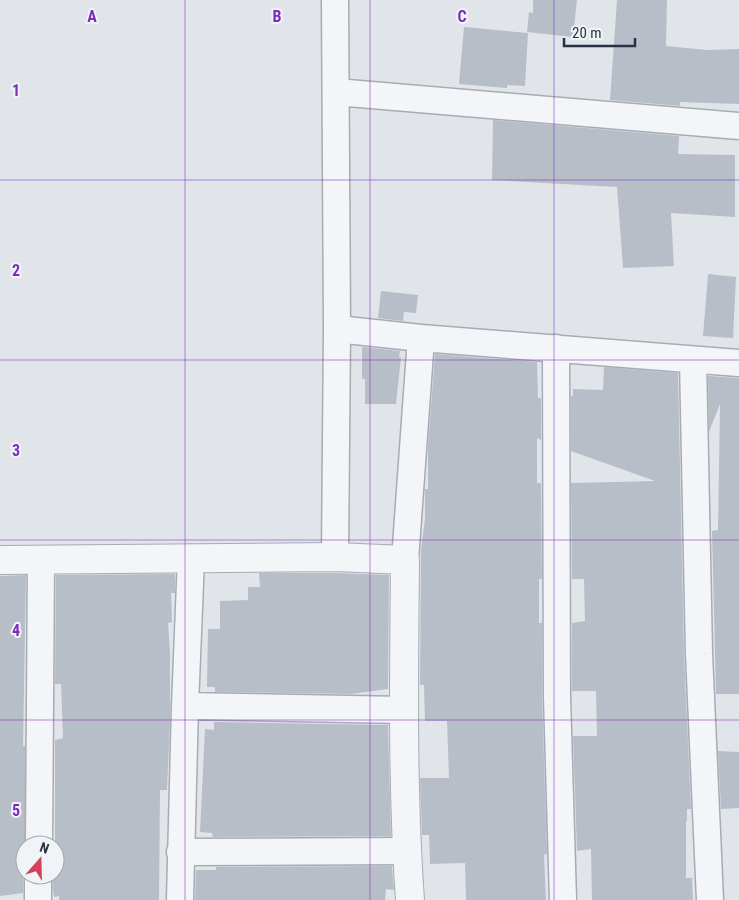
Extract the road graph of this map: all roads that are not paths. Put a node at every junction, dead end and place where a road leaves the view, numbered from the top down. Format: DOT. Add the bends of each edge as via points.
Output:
graph roads {
  1 [pos="335,0"];
  2 [pos="336,92"];
  3 [pos="739,126"];
  4 [pos="337,329"];
  5 [pos="420,338"];
  6 [pos="556,348"];
  7 [pos="693,360"];
  8 [pos="739,363"];
  9 [pos="335,557"];
  10 [pos="191,558"];
  11 [pos="0,560"];
  12 [pos="41,560"];
  13 [pos="405,560"];
  14 [pos="185,706"];
  15 [pos="404,710"];
  16 [pos="39,835"];
  17 [pos="407,851"];
  18 [pos="180,852"];
  19 [pos="38,885"];
  20 [pos="38,900"];
  21 [pos="180,900"];
  22 [pos="410,900"];
  23 [pos="562,900"];
  24 [pos="710,900"];
  1 -- 2 [label="street"];
  2 -- 3 [label="street"];
  2 -- 4 [label="street"];
  4 -- 5 [label="street"];
  4 -- 9 [label="street"];
  5 -- 6 [label="street"];
  5 -- 13 [label="street"];
  6 -- 7 [label="street"];
  6 -- 23 [label="street" via="557,697"];
  7 -- 8 [label="street"];
  7 -- 24 [label="street" via="699,654"];
  9 -- 10 [label="street"];
  9 -- 13 [label="street"];
  10 -- 12 [label="street"];
  10 -- 14 [label="street"];
  11 -- 12 [label="street"];
  12 -- 16 [label="street"];
  13 -- 15 [label="street"];
  14 -- 15 [label="street"];
  14 -- 18 [label="street"];
  15 -- 17 [label="street"];
  17 -- 18 [label="street"];
  17 -- 22 [label="street"];
  18 -- 21 [label="street"];
  19 -- 20 [label="street"];
}
